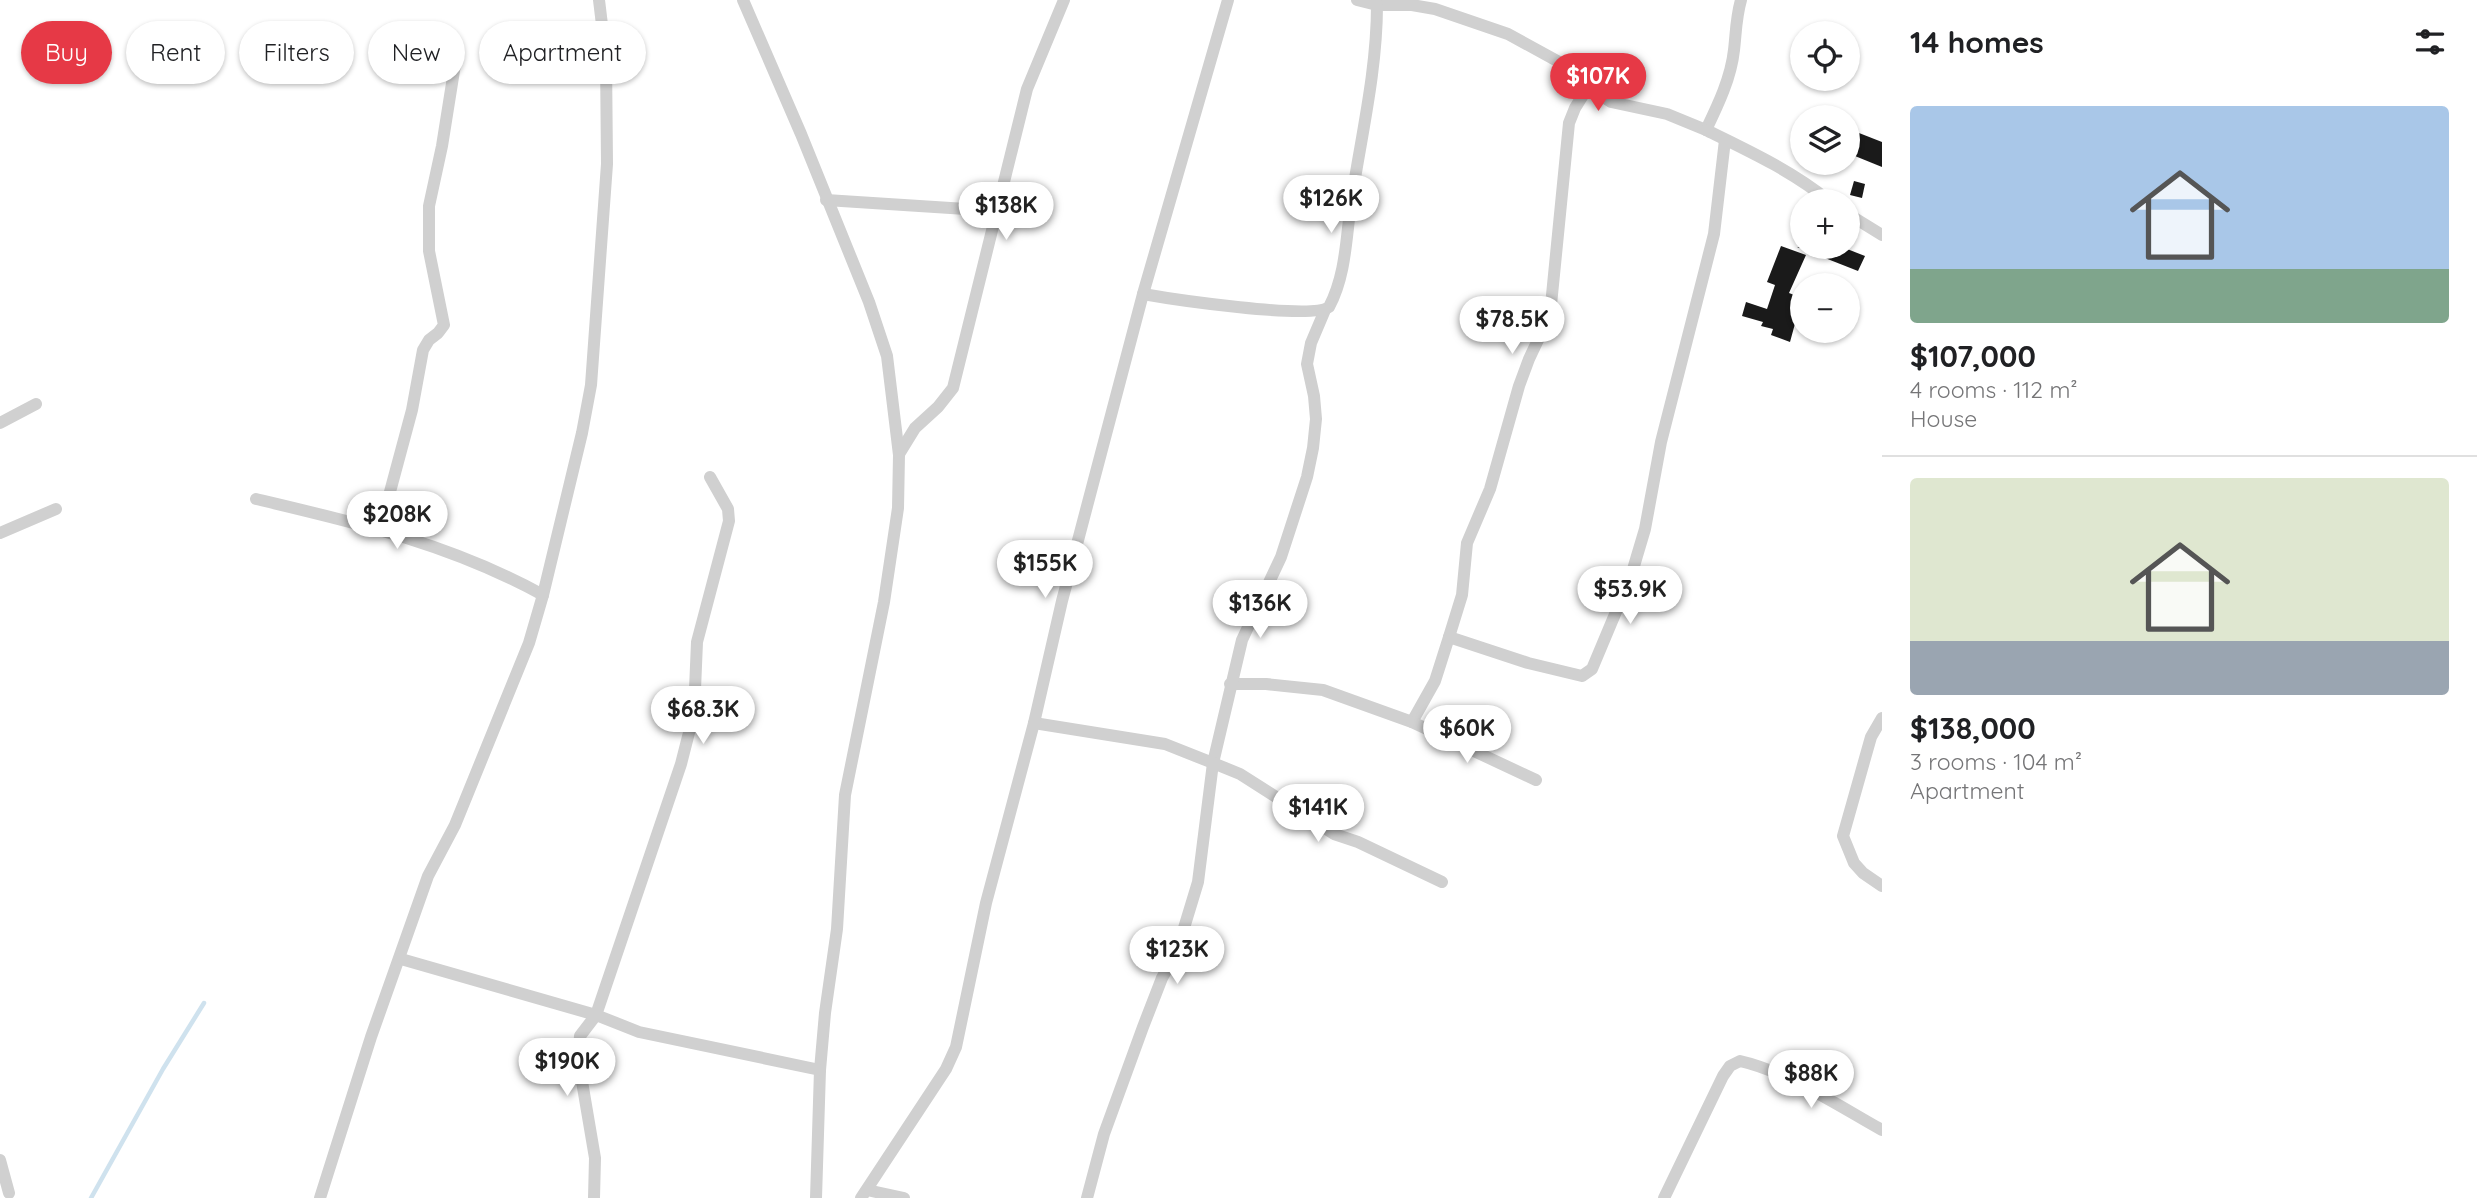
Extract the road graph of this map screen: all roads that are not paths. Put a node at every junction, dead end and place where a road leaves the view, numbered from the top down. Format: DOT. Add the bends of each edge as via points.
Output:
graph roads {
  1 [pos="599,0"];
  2 [pos="743,0"];
  3 [pos="1064,0"];
  4 [pos="1228,0"];
  5 [pos="1357,0"];
  6 [pos="1741,0"];
  7 [pos="1377,5"];
  8 [pos="452,84"];
  9 [pos="1588,87"];
  10 [pos="1706,130"];
  11 [pos="1725,140"];
  12 [pos="1815,189"];
  13 [pos="826,200"];
  14 [pos="997,211"];
  15 [pos="1860,221"];
  16 [pos="1882,234"];
  17 [pos="1143,294"];
  18 [pos="1325,310"];
  19 [pos="36,404"];
  20 [pos="0,423"];
  21 [pos="899,454"];
  22 [pos="710,477"];
  23 [pos="256,499"];
  24 [pos="56,509"];
  25 [pos="380,528"];
  26 [pos="0,533"];
  27 [pos="543,595"];
  28 [pos="1449,637"];
  29 [pos="1230,684"];
  30 [pos="1882,719"];
  31 [pos="1412,722"];
  32 [pos="1034,723"];
  33 [pos="1213,763"];
  34 [pos="1536,780"];
  35 [pos="1442,883"];
  36 [pos="1882,886"];
  37 [pos="401,958"];
  38 [pos="596,1015"];
  39 [pos="820,1070"];
  40 [pos="1882,1129"];
  41 [pos="0,1160"];
  42 [pos="9,1193"];
  43 [pos="864,1194"];
  44 [pos="325,1197"];
  45 [pos="594,1198"];
  46 [pos="816,1198"];
  47 [pos="904,1198"];
  48 [pos="1087,1198"];
  49 [pos="1664,1198"];
  1 -- 27 [label="street" via="606,58 607,164 591,385"];
  2 -- 13 [label="street"];
  3 -- 14 [label="street" via="1027,89"];
  4 -- 17 [label="street"];
  5 -- 7 [label="street"];
  6 -- 10 [label="street" via="1726,84"];
  7 -- 9 [label="street" via="1435,9 1508,34 1570,68"];
  7 -- 18 [label="street" via="1374,57 1342,273"];
  8 -- 25 [label="street" via="429,206 429,251 443,325 423,350"];
  9 -- 10 [label="street" via="1611,102 1667,114"];
  9 -- 28 [label="street" via="1569,123 1551,306 1519,386 1490,489 1467,543 1462,595"];
  10 -- 11 [label="street"];
  11 -- 12 [label="street"];
  11 -- 28 [label="street" via="1714,234 1658,453 1645,528 1632,576 1592,669 1582,676 1557,671"];
  13 -- 14 [label="street"];
  13 -- 21 [label="street" via="887,356"];
  14 -- 21 [label="street" via="953,387 915,428"];
  15 -- 16 [label="street"];
  17 -- 18 [label="street" via="1264,309"];
  17 -- 32 [label="street"];
  18 -- 29 [label="street" via="1307,364 1316,419 1307,477 1281,557 1242,640"];
  19 -- 20 [label="street"];
  21 -- 39 [label="street" via="898,508 884,602 845,795 837,929"];
  22 -- 38 [label="street" via="728,509 729,522 697,642 694,713"];
  23 -- 25 [label="street"];
  24 -- 26 [label="street"];
  25 -- 27 [label="street" via="435,546"];
  27 -- 37 [label="street" via="524,655 455,825 428,876"];
  28 -- 31 [label="street" via="1435,681"];
  29 -- 31 [label="street" via="1323,690"];
  29 -- 33 [label="street"];
  30 -- 36 [label="street" via="1871,737 1843,836 1854,863"];
  31 -- 34 [label="street"];
  32 -- 33 [label="street" via="1165,744"];
  32 -- 43 [label="street" via="986,903 956,1047"];
  33 -- 35 [label="street" via="1240,774 1334,834"];
  33 -- 48 [label="street" via="1198,882 1177,951 1162,978 1104,1135"];
  37 -- 38 [label="street"];
  37 -- 44 [label="street" via="371,1037"];
  38 -- 39 [label="street" via="639,1032"];
  38 -- 45 [label="street" via="580,1035 578,1058 594,1158"];
  39 -- 46 [label="street"];
  40 -- 49 [label="street" via="1797,1084 1740,1061 1723,1076"];
  41 -- 42 [label="street"];
  43 -- 47 [label="street"];
}
